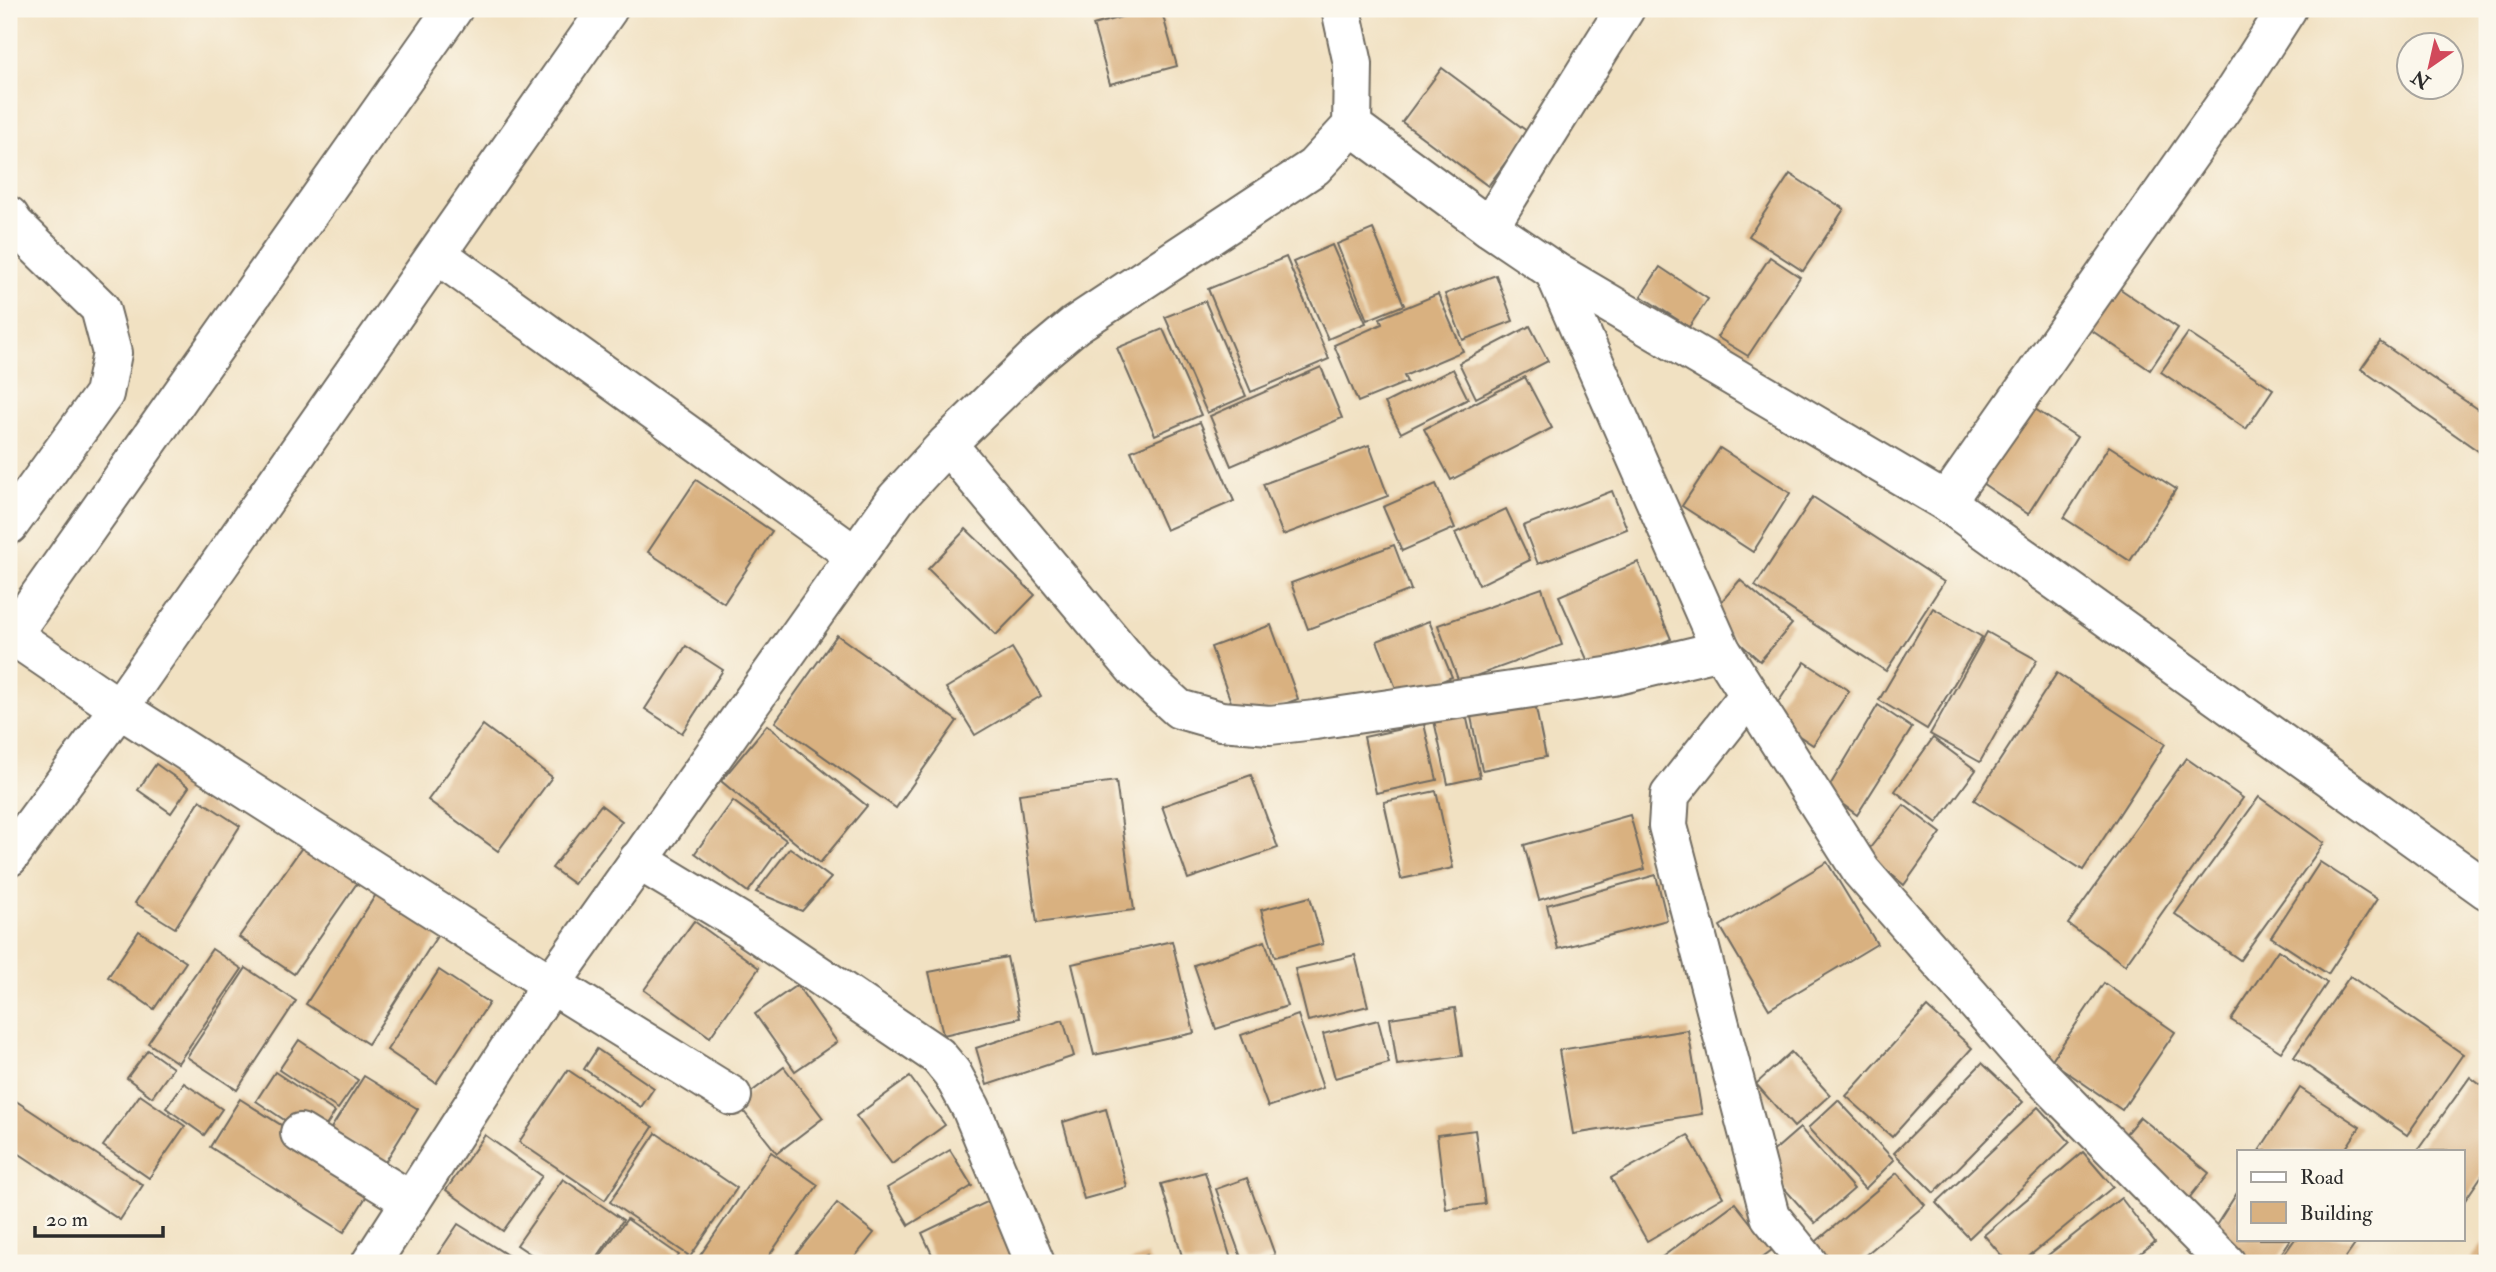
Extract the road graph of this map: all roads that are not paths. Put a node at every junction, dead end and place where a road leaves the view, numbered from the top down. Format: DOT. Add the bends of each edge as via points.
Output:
graph roads {
  1 [pos="453,9"];
  2 [pos="608,9"];
  3 [pos="1341,9"];
  4 [pos="1625,9"];
  5 [pos="2287,9"];
  6 [pos="1352,127"];
  7 [pos="9,216"];
  8 [pos="1489,227"];
  9 [pos="437,254"];
  10 [pos="1554,271"];
  11 [pos="947,443"];
  12 [pos="1946,502"];
  13 [pos="9,525"];
  14 [pos="856,556"];
  15 [pos="10,635"];
  16 [pos="1721,650"];
  17 [pos="1749,695"];
  18 [pos="119,708"];
  19 [pos="9,857"];
  20 [pos="638,860"];
  21 [pos="2487,890"];
  22 [pos="551,984"];
  23 [pos="732,1096"];
  24 [pos="300,1133"];
  25 [pos="411,1201"];
  26 [pos="1792,1257"];
  27 [pos="371,1263"];
  28 [pos="1035,1263"];
  29 [pos="2226,1263"];
  1 -- 15 [label="street"];
  2 -- 9 [label="street"];
  3 -- 6 [label="street" via="1353,64"];
  4 -- 8 [label="street"];
  5 -- 12 [label="street"];
  6 -- 8 [label="street"];
  6 -- 11 [label="street" via="1314,167 1075,325"];
  7 -- 13 [label="street" via="100,307 112,354 104,394"];
  8 -- 10 [label="street"];
  9 -- 14 [label="street"];
  9 -- 18 [label="street"];
  10 -- 12 [label="street"];
  10 -- 16 [label="street"];
  11 -- 14 [label="street" via="896,499"];
  11 -- 16 [label="street" via="1136,670 1179,709 1221,721 1270,725 1315,720 1613,676"];
  12 -- 21 [label="street"];
  14 -- 20 [label="street"];
  15 -- 18 [label="street"];
  16 -- 17 [label="street"];
  17 -- 26 [label="street" via="1670,795 1668,826 1770,1216"];
  17 -- 29 [label="street" via="1860,871 2038,1073"];
  18 -- 19 [label="street"];
  18 -- 22 [label="street"];
  20 -- 22 [label="street"];
  20 -- 28 [label="street" via="739,921 938,1056 971,1108"];
  22 -- 23 [label="street"];
  22 -- 25 [label="street"];
  24 -- 25 [label="street"];
  25 -- 27 [label="street"];
}
